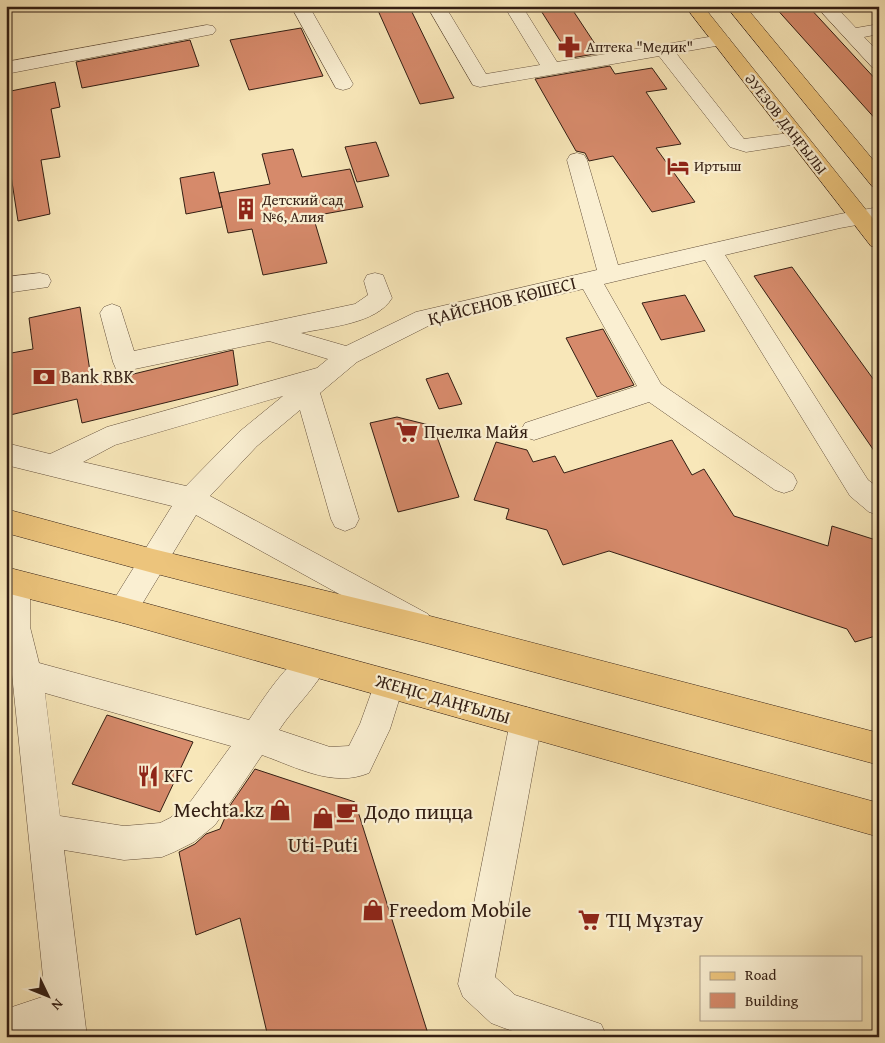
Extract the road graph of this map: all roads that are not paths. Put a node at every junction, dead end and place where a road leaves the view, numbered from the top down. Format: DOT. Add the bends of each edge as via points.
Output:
graph roads {
  1 [pos="300,6"];
  2 [pos="436,6"];
  3 [pos="513,6"];
  4 [pos="694,6"];
  5 [pos="735,6"];
  6 [pos="824,6"];
  7 [pos="879,29"];
  8 [pos="207,30"];
  9 [pos="850,34"];
  10 [pos="720,40"];
  11 [pos="664,50"];
  12 [pos="879,63"];
  13 [pos="6,68"];
  14 [pos="552,70"];
  15 [pos="344,84"];
  16 [pos="797,138"];
  17 [pos="577,160"];
  18 [pos="879,181"];
  19 [pos="869,216"];
  20 [pos="879,241"];
  21 [pos="711,251"];
  22 [pos="600,277"];
  23 [pos="40,281"];
  24 [pos="375,281"];
  25 [pos="6,285"];
  26 [pos="112,313"];
  27 [pos="269,332"];
  28 [pos="348,356"];
  29 [pos="317,382"];
  30 [pos="652,391"];
  31 [pos="534,430"];
  32 [pos="6,454"];
  33 [pos="53,465"];
  34 [pos="784,482"];
  35 [pos="191,499"];
  36 [pos="879,504"];
  37 [pos="345,519"];
  38 [pos="6,521"];
  39 [pos="153,560"];
  40 [pos="11,581"];
  41 [pos="123,610"];
  42 [pos="430,630"];
  43 [pos="313,662"];
  44 [pos="27,674"];
  45 [pos="388,684"];
  46 [pos="526,722"];
  47 [pos="255,737"];
  48 [pos="879,749"];
  49 [pos="879,820"];
  50 [pos="44,830"];
  51 [pos="66,1022"];
  52 [pos="6,1028"];
  53 [pos="588,1037"];
  1 -- 15 [label="street"];
  2 -- 14 [label="street" via="480,81"];
  3 -- 14 [label="street"];
  4 -- 10 [label="main road, ӘУЕЗОВ ДАҢҒЫЛЫ"];
  5 -- 18 [label="main road, ӘУЕЗОВ ДАҢҒЫЛЫ"];
  6 -- 9 [label="street"];
  7 -- 9 [label="street"];
  8 -- 13 [label="street"];
  9 -- 12 [label="street"];
  10 -- 11 [label="street"];
  10 -- 16 [label="main road, ӘУЕЗОВ ДАҢҒЫЛЫ"];
  11 -- 14 [label="street"];
  11 -- 16 [label="street" via="737,143 746,146"];
  16 -- 19 [label="main road, ӘУЕЗОВ ДАҢҒЫЛЫ"];
  17 -- 22 [label="street"];
  19 -- 20 [label="main road, ӘУЕЗОВ ДАҢҒЫЛЫ"];
  19 -- 21 [label="street, ҚАЙСЕНОВ КӨШЕСІ"];
  21 -- 22 [label="street, ҚАЙСЕНОВ КӨШЕСІ"];
  21 -- 36 [label="street" via="858,488"];
  22 -- 28 [label="street, ҚАЙСЕНОВ КӨШЕСІ" via="424,318"];
  22 -- 30 [label="street"];
  23 -- 25 [label="street"];
  24 -- 27 [label="street" via="380,298 362,311"];
  26 -- 27 [label="street" via="125,362"];
  27 -- 28 [label="street"];
  28 -- 29 [label="street, ҚАЙСЕНОВ КӨШЕСІ"];
  29 -- 33 [label="street" via="107,437"];
  29 -- 35 [label="street, ҚАЙСЕНОВ КӨШЕСІ" via="248,439"];
  29 -- 37 [label="street"];
  30 -- 31 [label="street"];
  30 -- 34 [label="street"];
  32 -- 33 [label="street"];
  33 -- 35 [label="street"];
  35 -- 39 [label="street, ҚАЙСЕНОВ КӨШЕСІ"];
  35 -- 42 [label="street"];
  38 -- 39 [label="main road"];
  39 -- 41 [label="street, ҚАЙСЕНОВ КӨШЕСІ"];
  39 -- 42 [label="main road"];
  40 -- 41 [label="main road, ЖЕҢІС ДАҢҒЫЛЫ"];
  40 -- 44 [label="street" via="15,628"];
  41 -- 43 [label="main road, ЖЕҢІС ДАҢҒЫЛЫ"];
  42 -- 48 [label="main road"];
  43 -- 45 [label="main road, ЖЕҢІС ДАҢҒЫЛЫ"];
  43 -- 47 [label="street"];
  44 -- 47 [label="street"];
  44 -- 50 [label="street"];
  45 -- 46 [label="main road, ЖЕҢІС ДАҢҒЫЛЫ"];
  45 -- 47 [label="street" via="374,729 358,762 330,762"];
  46 -- 49 [label="main road, ЖЕҢІС ДАҢҒЫЛЫ"];
  46 -- 53 [label="street" via="476,984 504,1010"];
  47 -- 50 [label="street" via="203,813 182,830 162,840 124,844"];
  50 -- 51 [label="street"];
  51 -- 52 [label="street"];
}
